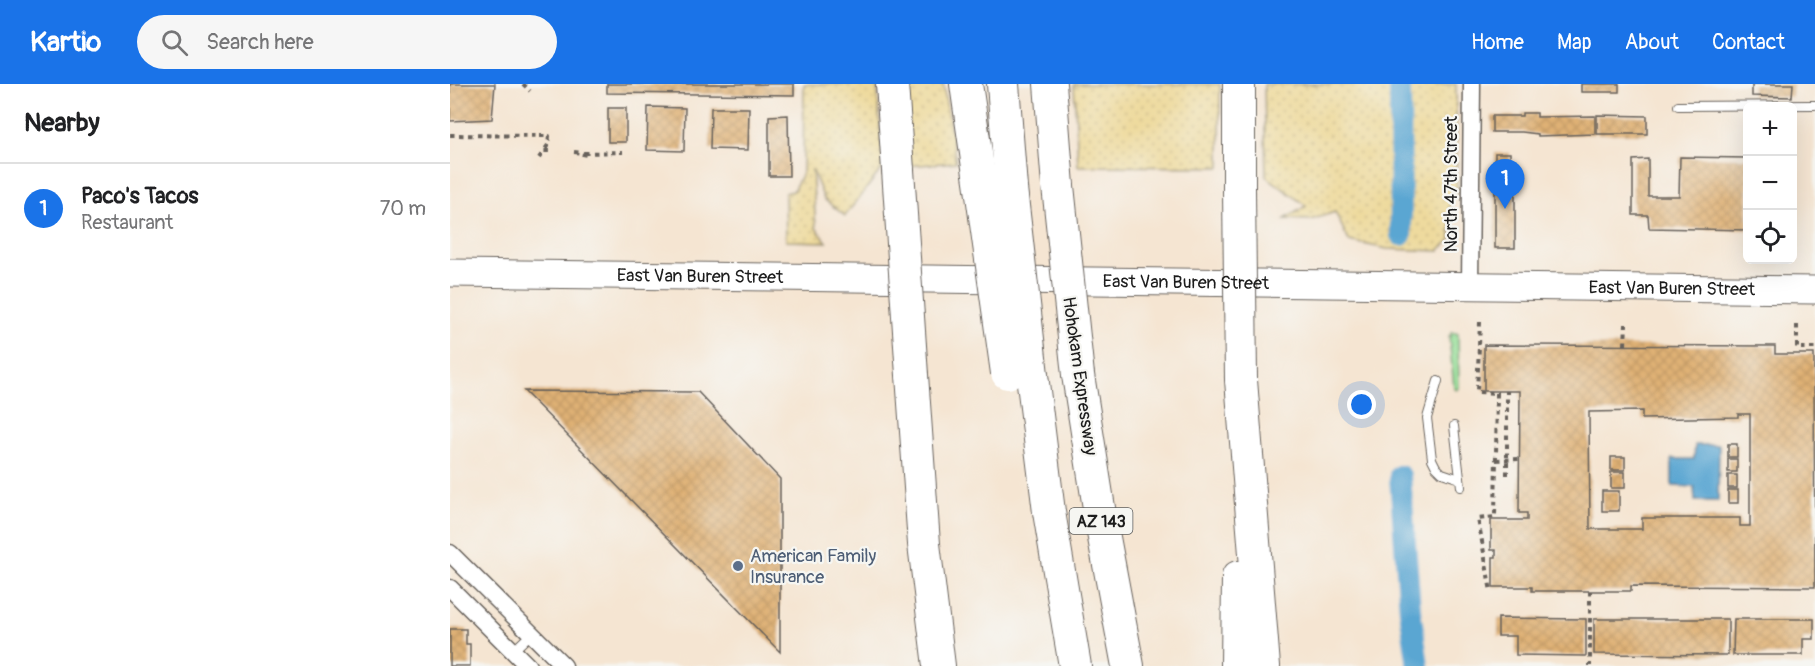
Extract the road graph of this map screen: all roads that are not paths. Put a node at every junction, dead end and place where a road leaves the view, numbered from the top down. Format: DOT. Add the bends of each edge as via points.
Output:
graph roads {
  1 [pos="892,84"];
  2 [pos="966,84"];
  3 [pos="1003,84"];
  4 [pos="1050,84"];
  5 [pos="1239,84"];
  6 [pos="1472,84"];
  7 [pos="1815,105"];
  8 [pos="1678,106"];
  9 [pos="996,188"];
  10 [pos="450,273"];
  11 [pos="1470,285"];
  12 [pos="1815,290"];
  13 [pos="1241,380"];
  14 [pos="1438,381"];
  15 [pos="1454,426"];
  16 [pos="450,553"];
  17 [pos="450,588"];
  18 [pos="532,632"];
  19 [pos="513,651"];
  20 [pos="528,666"];
  21 [pos="564,666"];
  22 [pos="939,666"];
  23 [pos="1075,666"];
  24 [pos="1128,666"];
  25 [pos="1237,666"];
  26 [pos="1264,666"];
  1 -- 22 [label="highway, bridge" via="924,544"];
  2 -- 9 [label="highway"];
  3 -- 9 [label="highway, AZ 143"];
  4 -- 24 [label="highway, Hohokam Expressway / AZ 143, bridge" via="1078,375"];
  5 -- 13 [label="highway, bridge"];
  6 -- 11 [label="street, North 47th Street"];
  7 -- 8 [label="lane"];
  9 -- 23 [label="highway, AZ 143, bridge" via="1019,374"];
  10 -- 11 [label="main road, East Van Buren Street"];
  11 -- 12 [label="main road, East Van Buren Street"];
  13 -- 25 [label="highway"];
  13 -- 26 [label="highway"];
  14 -- 15 [label="lane" via="1427,418 1432,459 1442,473 1460,483"];
  16 -- 18 [label="street"];
  17 -- 19 [label="street"];
  18 -- 19 [label="lane"];
  18 -- 21 [label="street"];
  19 -- 20 [label="street"];
}
